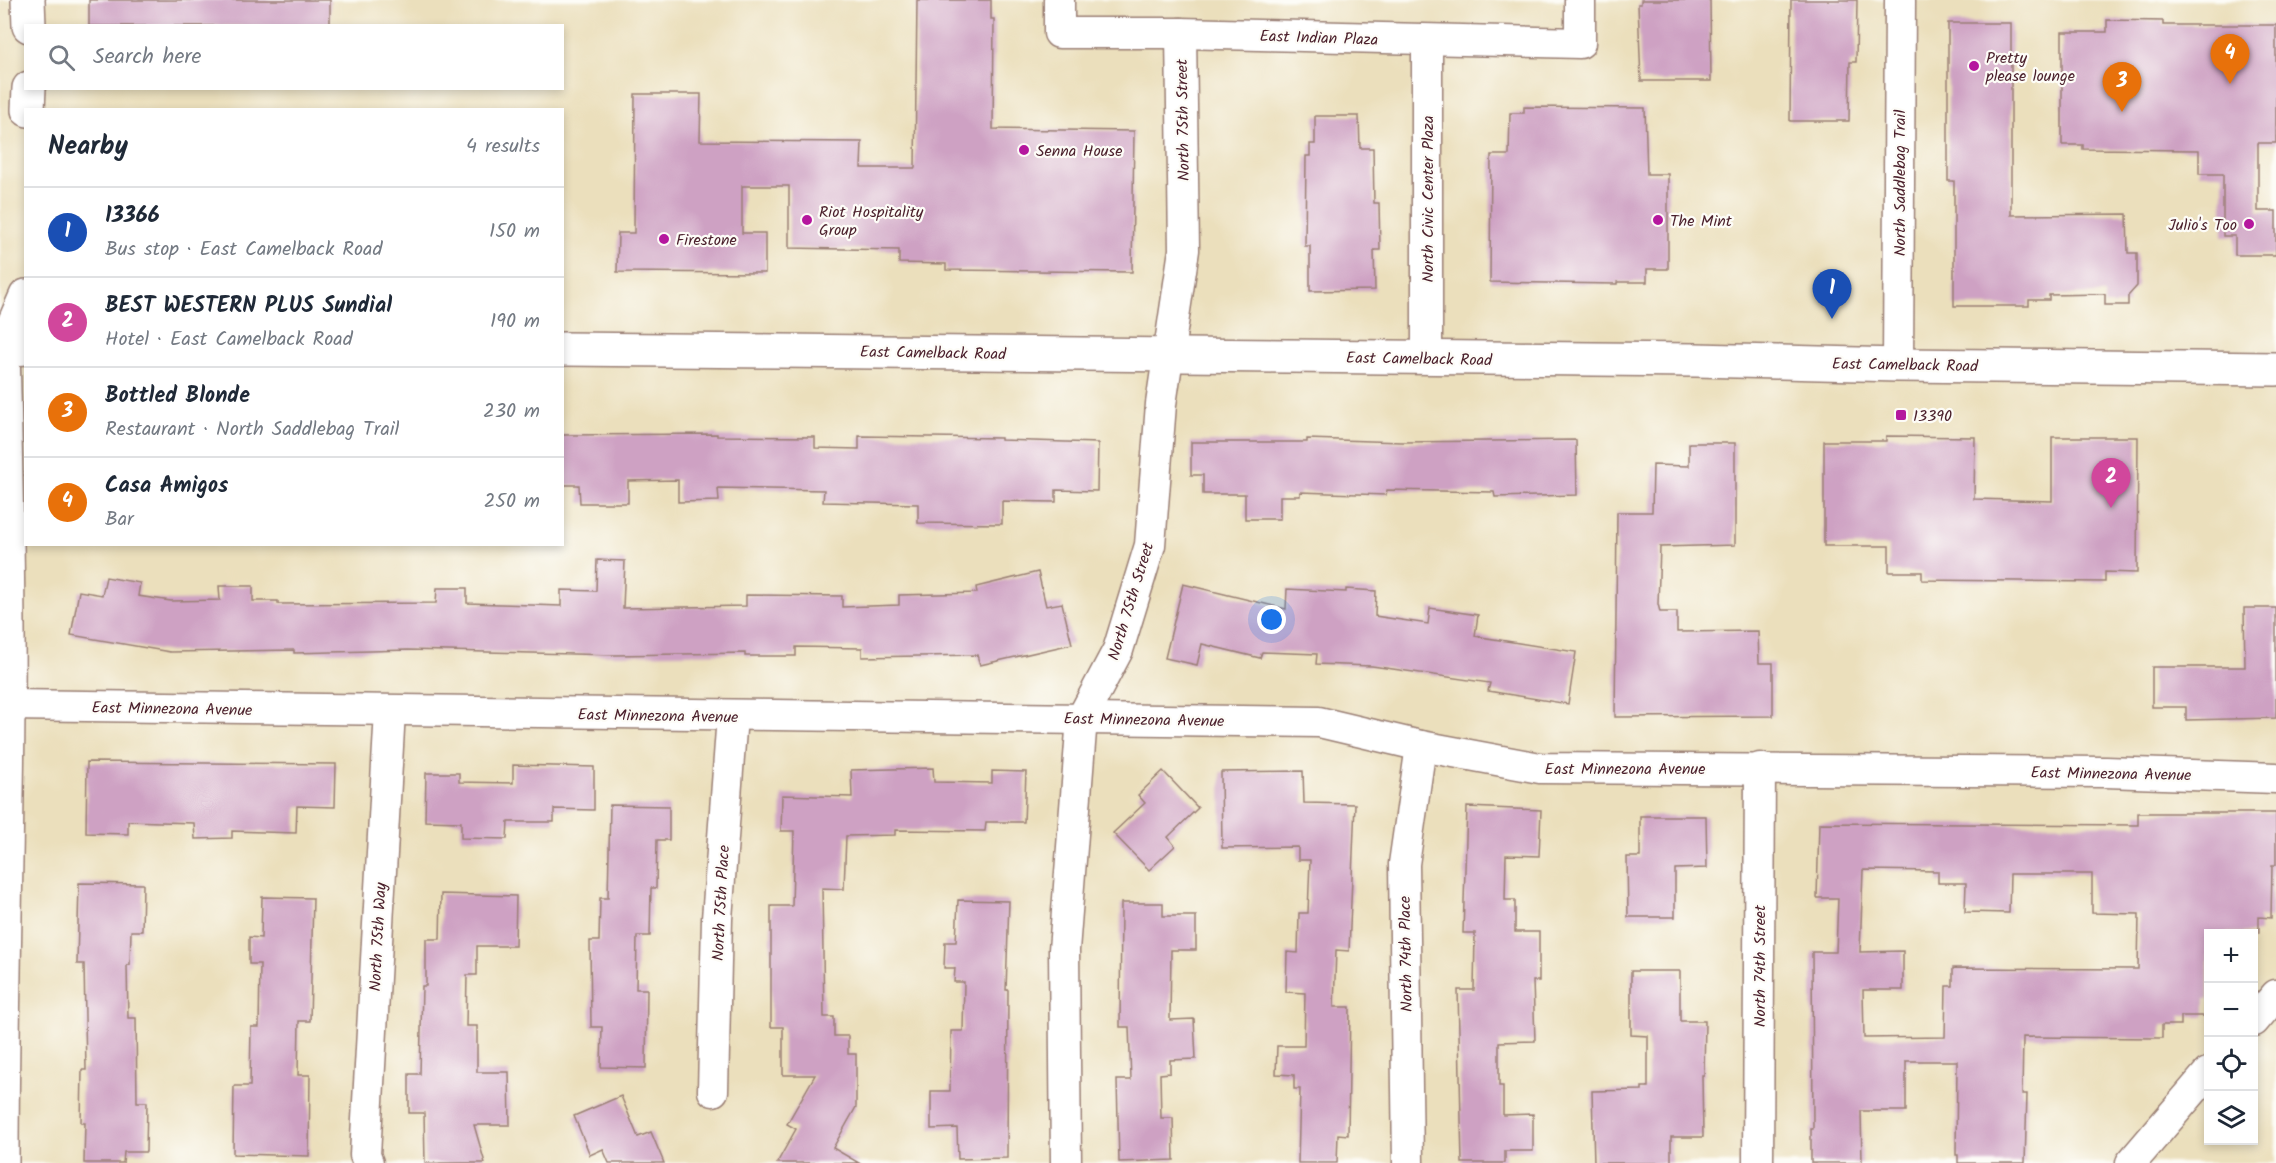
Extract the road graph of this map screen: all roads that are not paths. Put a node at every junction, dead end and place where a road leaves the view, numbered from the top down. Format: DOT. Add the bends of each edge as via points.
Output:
graph roads {
  1 [pos="28,0"];
  2 [pos="1059,0"];
  3 [pos="1580,0"];
  4 [pos="1900,0"];
  5 [pos="28,24"];
  6 [pos="1180,33"];
  7 [pos="1427,40"];
  8 [pos="29,90"];
  9 [pos="28,108"];
  10 [pos="24,301"];
  11 [pos="6,347"];
  12 [pos="564,349"];
  13 [pos="1169,355"];
  14 [pos="1427,358"];
  15 [pos="1898,365"];
  16 [pos="2276,369"];
  17 [pos="8,705"];
  18 [pos="390,711"];
  19 [pos="732,716"];
  20 [pos="1082,718"];
  21 [pos="1421,746"];
  22 [pos="1760,768"];
  23 [pos="2276,778"];
  24 [pos="2276,995"];
  25 [pos="2258,1015"];
  26 [pos="1,1051"];
  27 [pos="2204,1078"];
  28 [pos="713,1091"];
  29 [pos="2,1163"];
  30 [pos="368,1163"];
  31 [pos="1066,1163"];
  32 [pos="1408,1163"];
  33 [pos="1758,1163"];
  34 [pos="2131,1163"];
  1 -- 5 [label="main road"];
  2 -- 6 [label="street, East Indian Plaza" via="1059,33"];
  3 -- 7 [label="street, East Indian Plaza" via="1580,43"];
  4 -- 15 [label="street, North Saddlebag Trail"];
  6 -- 7 [label="street, East Indian Plaza"];
  6 -- 13 [label="street, North 75th Street" via="1184,250"];
  7 -- 14 [label="street, North Civic Center Plaza"];
  8 -- 9 [label="main road"];
  10 -- 11 [label="main road"];
  11 -- 17 [label="main road"];
  12 -- 13 [label="main road, East Camelback Road"];
  13 -- 14 [label="main road, East Camelback Road"];
  13 -- 20 [label="street, North 75th Street" via="1161,404 1150,545 1118,650"];
  14 -- 15 [label="main road, East Camelback Road"];
  15 -- 16 [label="main road, East Camelback Road"];
  17 -- 18 [label="street, East Minnezona Avenue"];
  17 -- 26 [label="main road"];
  18 -- 19 [label="street, East Minnezona Avenue"];
  18 -- 30 [label="street, North 75th Way" via="365,1155"];
  19 -- 20 [label="street, East Minnezona Avenue"];
  19 -- 28 [label="street, North 75th Place" via="717,920"];
  20 -- 21 [label="street, East Minnezona Avenue" via="1319,722"];
  20 -- 31 [label="street, North 75th Street" via="1064,950"];
  21 -- 22 [label="street, East Minnezona Avenue" via="1540,768"];
  21 -- 32 [label="street, North 74th Place" via="1404,864"];
  22 -- 23 [label="street, East Minnezona Avenue"];
  22 -- 33 [label="street, North 74th Street"];
  24 -- 25 [label="street"];
  26 -- 29 [label="main road"];
  27 -- 34 [label="street"];
}
